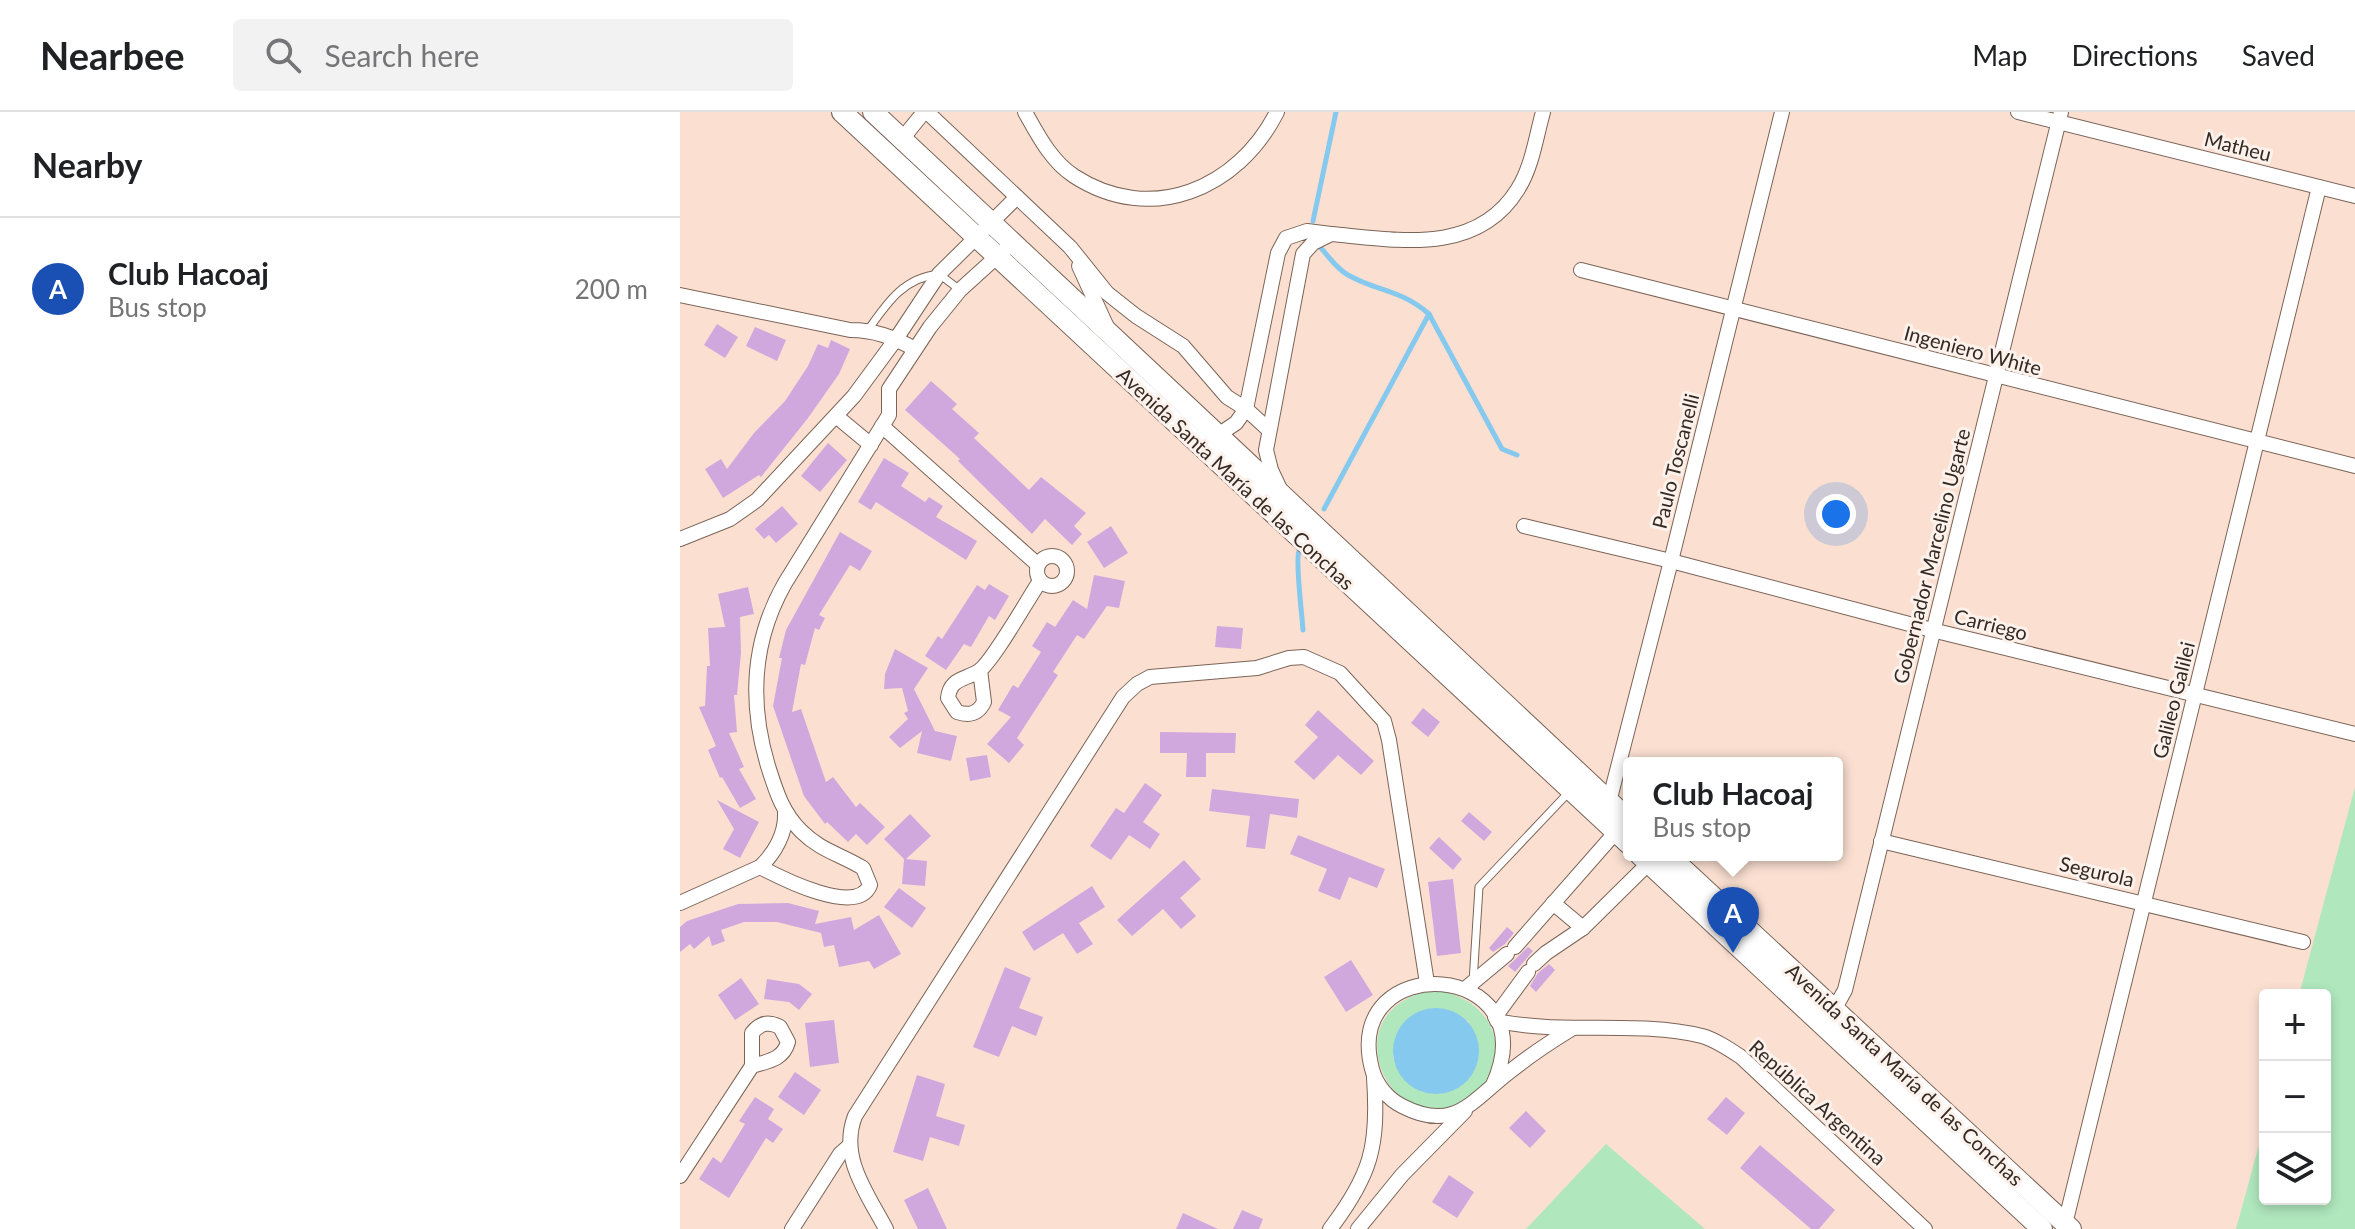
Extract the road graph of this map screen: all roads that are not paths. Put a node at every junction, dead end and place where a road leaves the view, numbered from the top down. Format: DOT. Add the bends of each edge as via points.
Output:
graph roads {
  1 [pos="842,112"];
  2 [pos="873,112"];
  3 [pos="925,112"];
  4 [pos="1025,112"];
  5 [pos="1277,112"];
  6 [pos="1543,112"];
  7 [pos="1782,112"];
  8 [pos="2018,112"];
  9 [pos="2060,117"];
  10 [pos="902,139"];
  11 [pos="2319,187"];
  12 [pos="2355,196"];
  13 [pos="1017,197"];
  14 [pos="982,229"];
  15 [pos="1331,234"];
  16 [pos="1070,247"];
  17 [pos="1004,250"];
  18 [pos="1581,270"];
  19 [pos="939,274"];
  20 [pos="960,290"];
  21 [pos="680,295"];
  22 [pos="1734,307"];
  23 [pos="868,330"];
  24 [pos="1113,338"];
  25 [pos="896,339"];
  26 [pos="915,349"];
  27 [pos="869,376"];
  28 [pos="1996,377"];
  29 [pos="889,389"];
  30 [pos="1246,409"];
  31 [pos="836,416"];
  32 [pos="882,426"];
  33 [pos="1269,430"];
  34 [pos="1218,435"];
  35 [pos="2258,441"];
  36 [pos="871,445"];
  37 [pos="2355,466"];
  38 [pos="1284,497"];
  39 [pos="1524,526"];
  40 [pos="680,539"];
  41 [pos="1671,561"];
  42 [pos="1037,564"];
  43 [pos="1040,581"];
  44 [pos="1932,630"];
  45 [pos="980,670"];
  46 [pos="2196,695"];
  47 [pos="2355,734"];
  48 [pos="1633,757"];
  49 [pos="1571,789"];
  50 [pos="785,813"];
  51 [pos="1621,820"];
  52 [pos="1881,841"];
  53 [pos="1650,861"];
  54 [pos="1658,861"];
  55 [pos="1661,861"];
  56 [pos="1688,861"];
  57 [pos="760,867"];
  58 [pos="1710,881"];
  59 [pos="2141,902"];
  60 [pos="680,903"];
  61 [pos="1553,903"];
  62 [pos="1583,928"];
  63 [pos="1527,935"];
  64 [pos="2303,942"];
  65 [pos="1546,953"];
  66 [pos="1427,983"];
  67 [pos="1469,986"];
  68 [pos="1835,1008"];
  69 [pos="1496,1019"];
  70 [pos="1573,1028"];
  71 [pos="752,1066"];
  72 [pos="1373,1074"];
  73 [pos="1493,1085"];
  74 [pos="1468,1108"];
  75 [pos="849,1146"];
  76 [pos="680,1176"];
  77 [pos="2068,1226"];
  78 [pos="792,1229"];
  79 [pos="886,1229"];
  80 [pos="1330,1229"];
  81 [pos="1358,1229"];
  82 [pos="1925,1229"];
  83 [pos="2042,1229"];
  1 -- 14 [label="main road, Avenida Santa María de las Conchas"];
  2 -- 10 [label="main road, Avenida Santa María de las Conchas"];
  3 -- 10 [label="street"];
  3 -- 13 [label="street"];
  4 -- 5 [label="street" via="1049,151 1073,175 1107,191 1151,198 1190,192 1225,176 1251,152"];
  6 -- 15 [label="street" via="1519,189 1497,216 1473,231 1421,242"];
  7 -- 22 [label="street, Paulo Toscanelli"];
  8 -- 9 [label="street, Matheu"];
  9 -- 11 [label="street, Matheu"];
  9 -- 28 [label="street, Gobernador Marcelino Ugarte"];
  10 -- 14 [label="main road, Avenida Santa María de las Conchas"];
  11 -- 12 [label="street, Matheu"];
  11 -- 35 [label="street, Galileo Galilei"];
  13 -- 14 [label="street"];
  13 -- 16 [label="street"];
  14 -- 17 [label="main road, Avenida Santa María de las Conchas"];
  14 -- 19 [label="street"];
  15 -- 30 [label="street" via="1307,231 1286,238 1278,253"];
  15 -- 33 [label="street" via="1303,254"];
  16 -- 24 [label="street"];
  16 -- 30 [label="street" via="1107,293 1183,346 1227,397"];
  17 -- 20 [label="street"];
  17 -- 24 [label="main road, Avenida Santa María de las Conchas"];
  17 -- 49 [label="main road, Avenida Santa María de las Conchas"];
  18 -- 22 [label="street, Ingeniero White"];
  19 -- 20 [label="lane"];
  19 -- 23 [label="lane" via="913,280 894,294"];
  19 -- 25 [label="street"];
  20 -- 26 [label="street"];
  21 -- 23 [label="street"];
  22 -- 28 [label="street, Ingeniero White"];
  22 -- 41 [label="street, Paulo Toscanelli"];
  23 -- 25 [label="street"];
  24 -- 34 [label="main road, Avenida Santa María de las Conchas"];
  25 -- 26 [label="street"];
  25 -- 27 [label="street"];
  26 -- 29 [label="street"];
  27 -- 29 [label="street"];
  27 -- 31 [label="street"];
  28 -- 35 [label="street, Ingeniero White"];
  28 -- 44 [label="street, Gobernador Marcelino Ugarte"];
  29 -- 32 [label="street" via="889,415"];
  30 -- 33 [label="street"];
  30 -- 34 [label="street"];
  31 -- 36 [label="street"];
  31 -- 40 [label="street" via="757,500 730,519"];
  32 -- 36 [label="street"];
  32 -- 42 [label="street"];
  33 -- 38 [label="street" via="1266,450"];
  34 -- 38 [label="main road, Avenida Santa María de las Conchas"];
  35 -- 37 [label="street, Ingeniero White"];
  35 -- 46 [label="street, Galileo Galilei"];
  36 -- 50 [label="street" via="772,605 761,644 757,720"];
  38 -- 51 [label="main road, Avenida Santa María de las Conchas"];
  39 -- 41 [label="street, Carriego"];
  41 -- 44 [label="street, Carriego"];
  41 -- 48 [label="street, Paulo Toscanelli"];
  42 -- 43 [label="street"];
  42 -- 43 [label="street" via="1048,555 1057,556 1067,569 1061,583"];
  43 -- 45 [label="street"];
  44 -- 46 [label="street, Carriego"];
  44 -- 52 [label="street, Gobernador Marcelino Ugarte"];
  46 -- 47 [label="street, Carriego"];
  46 -- 59 [label="street, Galileo Galilei"];
  49 -- 51 [label="main road, Avenida Santa María de las Conchas"];
  49 -- 67 [label="lane" via="1479,887"];
  50 -- 57 [label="street" via="786,826"];
  50 -- 57 [label="street" via="814,843 863,868 870,885 867,892 854,899 838,897"];
  51 -- 61 [label="street"];
  52 -- 59 [label="street, Segurola"];
  52 -- 68 [label="street, Gobernador Marcelino Ugarte" via="1845,990"];
  53 -- 62 [label="street"];
  54 -- 83 [label="main road, Avenida Santa María de las Conchas"];
  55 -- 68 [label="main road, Avenida Santa María de las Conchas" via="1722,898"];
  56 -- 58 [label="lane"];
  57 -- 60 [label="street"];
  59 -- 64 [label="street, Segurola"];
  59 -- 77 [label="street, Galileo Galilei"];
  61 -- 62 [label="street"];
  61 -- 63 [label="street"];
  62 -- 65 [label="street"];
  63 -- 65 [label="street"];
  63 -- 67 [label="street"];
  65 -- 69 [label="street"];
  66 -- 67 [label="street"];
  66 -- 72 [label="street" via="1390,999 1377,1015 1369,1044"];
  66 -- 75 [label="street" via="1389,740 1384,721 1366,698 1340,673 1304,657 1257,668 1150,677 1123,697 855,1116"];
  67 -- 69 [label="street"];
  68 -- 77 [label="main road, Avenida Santa María de las Conchas"];
  69 -- 70 [label="street, República Argentina" via="1538,1029"];
  69 -- 73 [label="street" via="1503,1053"];
  70 -- 73 [label="street"];
  70 -- 82 [label="street, República Argentina" via="1664,1031 1720,1044 1741,1057"];
  71 -- 76 [label="street"];
  72 -- 74 [label="street" via="1383,1090 1413,1112 1432,1116"];
  72 -- 80 [label="street" via="1376,1130 1370,1161 1353,1199"];
  73 -- 74 [label="street"];
  74 -- 81 [label="street"];
  75 -- 78 [label="street"];
  75 -- 79 [label="street" via="851,1162"];
}
